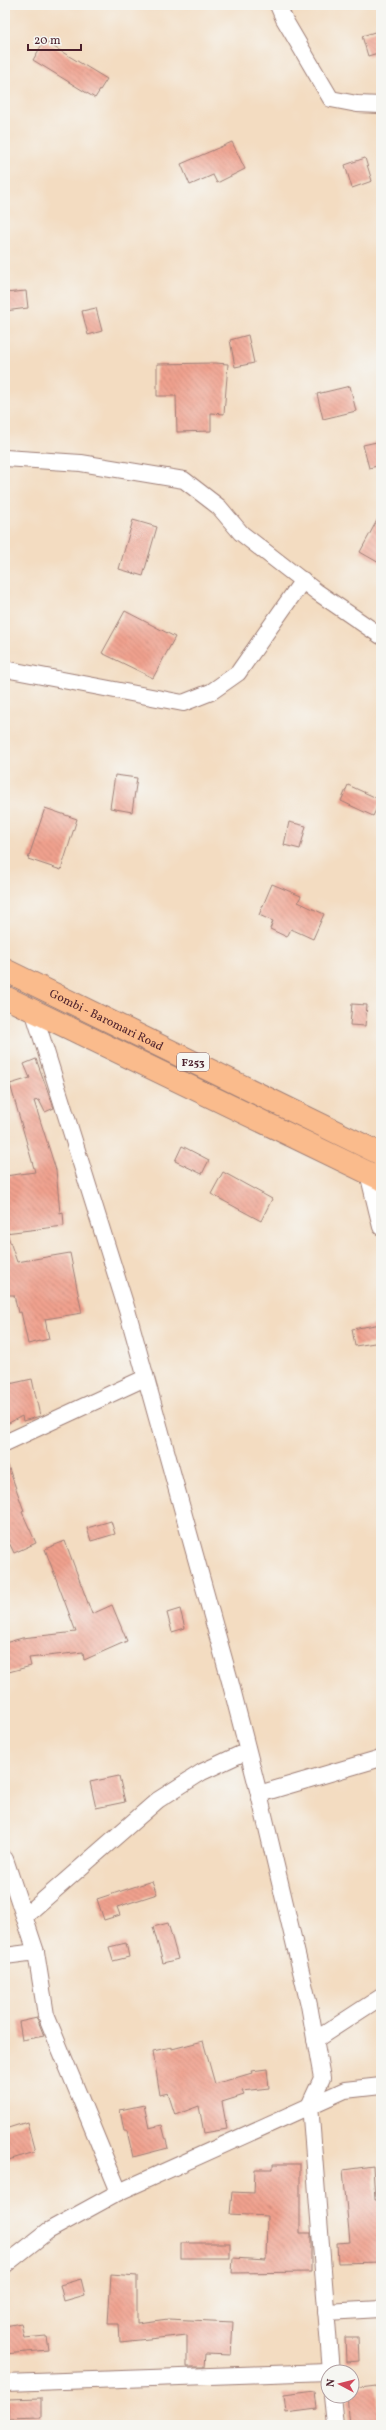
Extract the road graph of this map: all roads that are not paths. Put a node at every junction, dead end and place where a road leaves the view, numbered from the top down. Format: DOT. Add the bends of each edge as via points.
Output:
graph roads {
  1 [pos="278,5"];
  2 [pos="381,104"];
  3 [pos="5,458"];
  4 [pos="303,580"];
  5 [pos="381,636"];
  6 [pos="5,669"];
  7 [pos="5,970"];
  8 [pos="5,997"];
  9 [pos="33,1010"];
  10 [pos="300,1128"];
  11 [pos="381,1154"];
  12 [pos="375,1176"];
  13 [pos="381,1227"];
  14 [pos="145,1378"];
  15 [pos="5,1443"];
  16 [pos="248,1751"];
  17 [pos="381,1758"];
  18 [pos="260,1794"];
  19 [pos="5,1859"];
  20 [pos="24,1918"];
  21 [pos="36,1952"];
  22 [pos="5,1956"];
  23 [pos="381,1997"];
  24 [pos="315,2040"];
  25 [pos="381,2086"];
  26 [pos="310,2104"];
  27 [pos="119,2192"];
  28 [pos="5,2265"];
  29 [pos="381,2309"];
  30 [pos="326,2312"];
  31 [pos="329,2364"];
  32 [pos="320,2372"];
  33 [pos="5,2383"];
  34 [pos="333,2404"];
  35 [pos="334,2425"];
  1 -- 2 [label="street" via="332,99 358,104"];
  3 -- 4 [label="street" via="81,463 184,480 219,507 241,532"];
  4 -- 5 [label="street"];
  4 -- 6 [label="street" via="238,673 211,692 183,703"];
  7 -- 10 [label="main road, Gombi - Baromari Road / F253"];
  8 -- 9 [label="main road, Gombi - Baromari Road / F253"];
  9 -- 10 [label="main road, Gombi - Baromari Road / F253"];
  9 -- 14 [label="street" via="127,1310"];
  10 -- 11 [label="main road, Gombi - Baromari Road / F253"];
  10 -- 12 [label="main road, Gombi - Baromari Road / F253"];
  12 -- 13 [label="street"];
  14 -- 15 [label="street"];
  14 -- 16 [label="street"];
  16 -- 18 [label="street"];
  16 -- 20 [label="street" via="202,1772 158,1800"];
  17 -- 18 [label="street"];
  18 -- 24 [label="street"];
  19 -- 20 [label="street"];
  20 -- 21 [label="street"];
  21 -- 22 [label="street"];
  21 -- 27 [label="street" via="46,2015"];
  23 -- 24 [label="street"];
  24 -- 26 [label="street" via="322,2078"];
  25 -- 26 [label="street" via="345,2090"];
  26 -- 27 [label="street"];
  26 -- 30 [label="street"];
  27 -- 28 [label="street" via="48,2231"];
  29 -- 30 [label="street"];
  30 -- 31 [label="street"];
  32 -- 33 [label="street"];
  34 -- 35 [label="street"];
}
